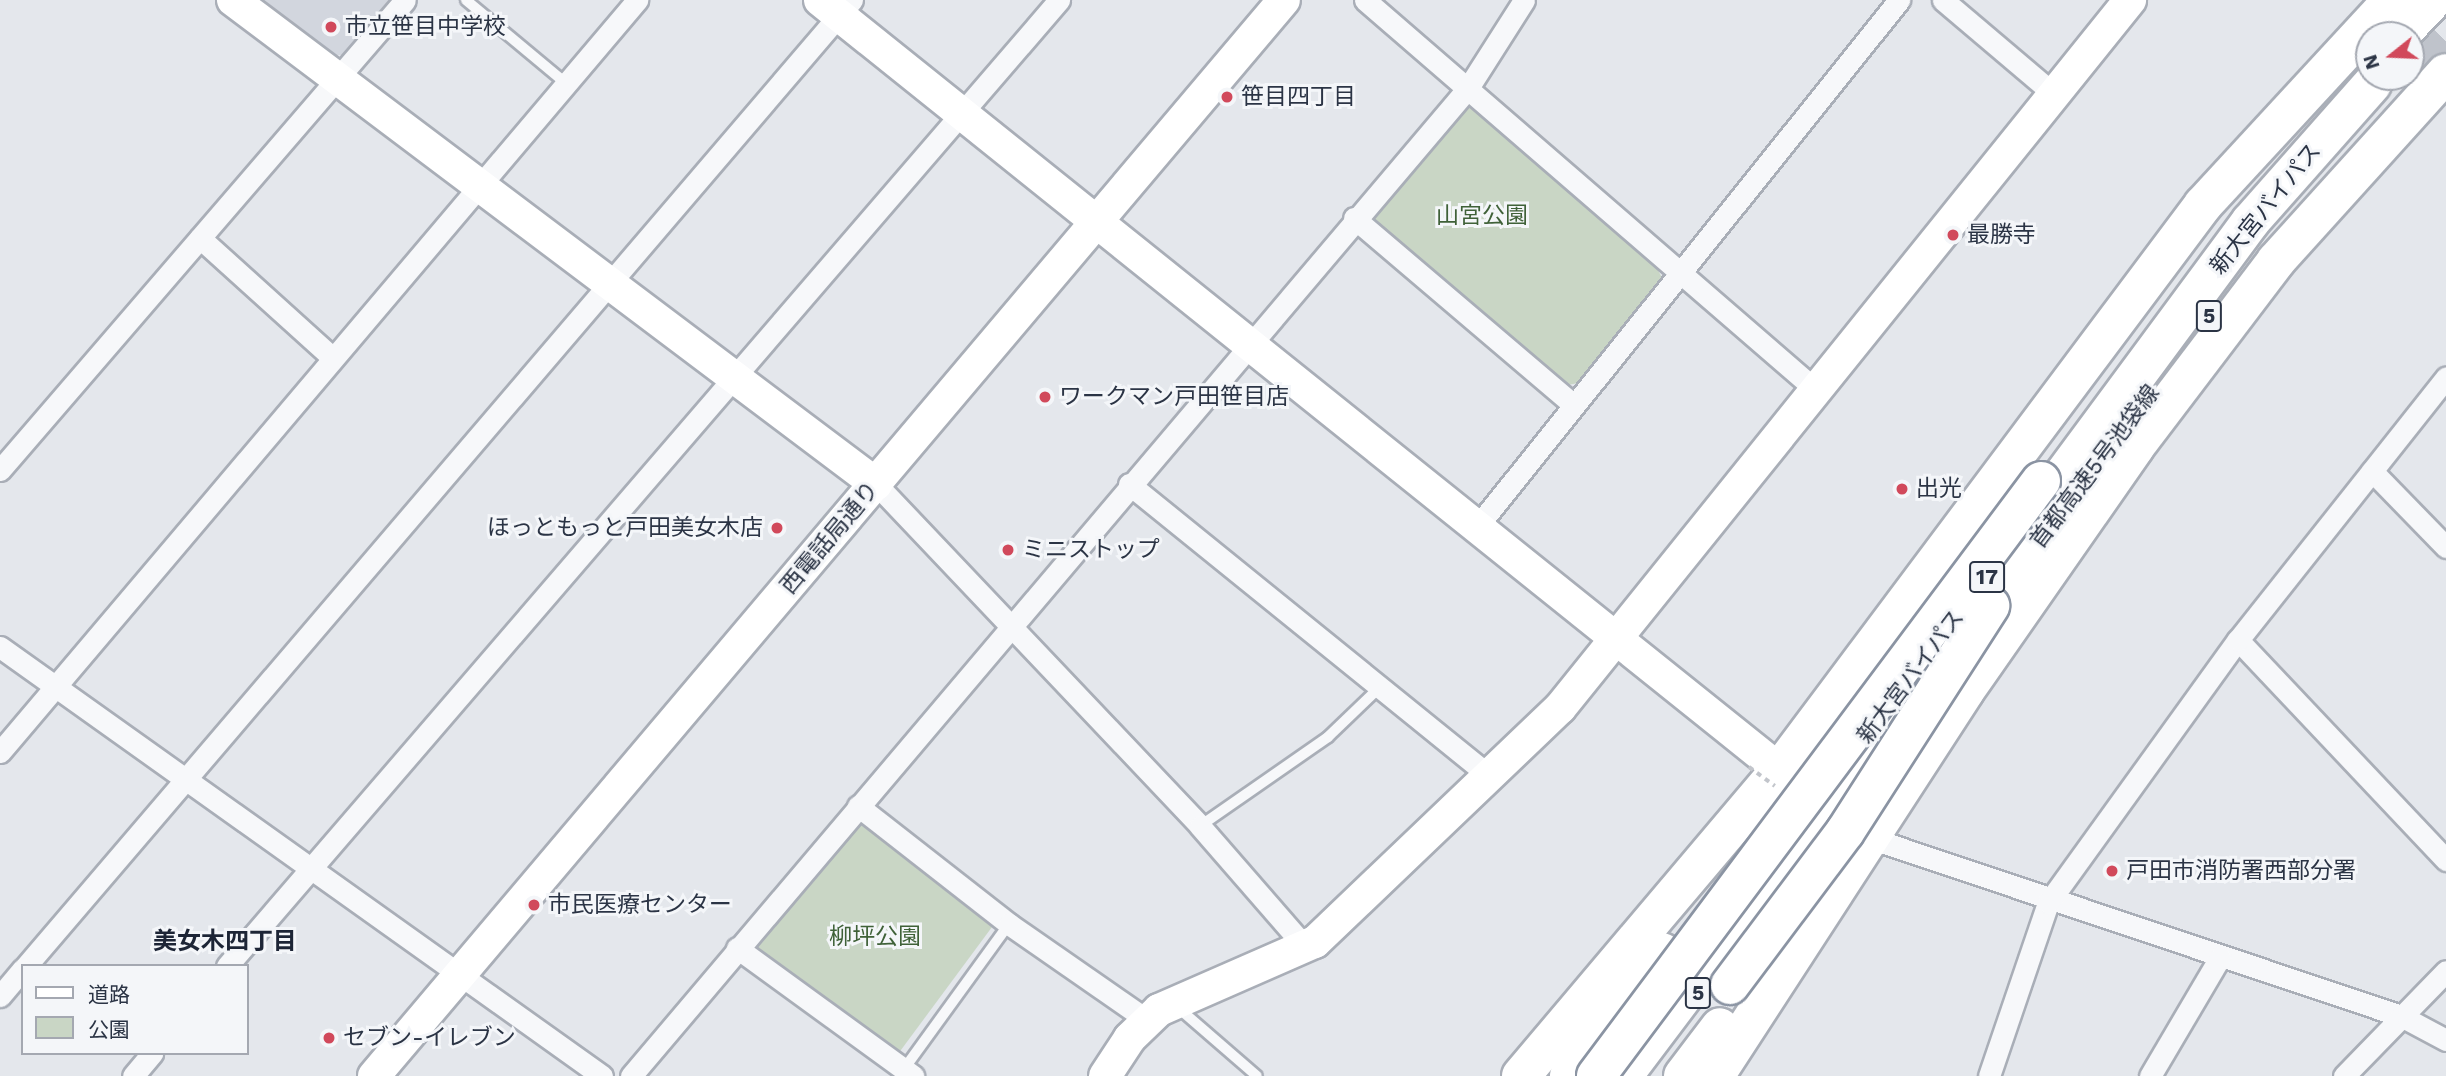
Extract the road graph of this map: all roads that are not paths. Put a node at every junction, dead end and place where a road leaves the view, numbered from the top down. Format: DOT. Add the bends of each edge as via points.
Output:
graph roads {
  1 [pos="233,0"];
  2 [pos="404,0"];
  3 [pos="466,0"];
  4 [pos="637,0"];
  5 [pos="1059,0"];
  6 [pos="1284,0"];
  7 [pos="1365,0"];
  8 [pos="1524,0"];
  9 [pos="1899,0"];
  10 [pos="1943,0"];
  11 [pos="2130,0"];
  12 [pos="2392,0"];
  13 [pos="2433,0"];
  14 [pos="837,5"];
  15 [pos="2413,21"];
  16 [pos="2446,42"];
  17 [pos="2446,73"];
  18 [pos="338,79"];
  19 [pos="568,85"];
  20 [pos="1468,88"];
  21 [pos="2363,91"];
  22 [pos="2364,91"];
  23 [pos="2366,91"];
  24 [pos="2054,94"];
  25 [pos="961,115"];
  26 [pos="478,185"];
  27 [pos="1354,218"];
  28 [pos="1099,224"];
  29 [pos="201,238"];
  30 [pos="1679,273"];
  31 [pos="610,282"];
  32 [pos="1249,342"];
  33 [pos="333,358"];
  34 [pos="737,378"];
  35 [pos="2446,379"];
  36 [pos="1815,390"];
  37 [pos="1574,405"];
  38 [pos="0,470"];
  39 [pos="2372,471"];
  40 [pos="2041,481"];
  41 [pos="876,484"];
  42 [pos="1129,484"];
  43 [pos="1476,528"];
  44 [pos="2446,547"];
  45 [pos="1990,606"];
  46 [pos="1009,627"];
  47 [pos="1616,637"];
  48 [pos="2238,640"];
  49 [pos="0,647"];
  50 [pos="55,687"];
  51 [pos="1380,687"];
  52 [pos="0,752"];
  53 [pos="1780,770"];
  54 [pos="1489,776"];
  55 [pos="186,780"];
  56 [pos="858,806"];
  57 [pos="1200,826"];
  58 [pos="1867,837"];
  59 [pos="2446,860"];
  60 [pos="310,869"];
  61 [pos="2048,903"];
  62 [pos="1009,924"];
  63 [pos="737,948"];
  64 [pos="1306,948"];
  65 [pos="2220,957"];
  66 [pos="27,964"];
  67 [pos="229,964"];
  68 [pos="1618,967"];
  69 [pos="2446,971"];
  70 [pos="21,972"];
  71 [pos="1686,973"];
  72 [pos="459,975"];
  73 [pos="0,996"];
  74 [pos="1174,1003"];
  75 [pos="2401,1016"];
  76 [pos="1147,1020"];
  77 [pos="2446,1041"];
  78 [pos="150,1055"];
  79 [pos="909,1072"];
  80 [pos="133,1076"];
  81 [pos="374,1076"];
  82 [pos="602,1076"];
  83 [pos="631,1076"];
  84 [pos="1105,1076"];
  85 [pos="1256,1076"];
  86 [pos="1521,1076"];
  87 [pos="1536,1076"];
  88 [pos="1569,1076"];
  89 [pos="1584,1076"];
  90 [pos="1596,1076"];
  91 [pos="1610,1076"];
  92 [pos="1623,1076"];
  93 [pos="1636,1076"];
  94 [pos="1662,1076"];
  95 [pos="1683,1076"];
  96 [pos="1715,1076"];
  97 [pos="1989,1076"];
  98 [pos="2150,1076"];
  99 [pos="2344,1076"];
  1 -- 18 [label="street"];
  2 -- 18 [label="street"];
  3 -- 19 [label="lane"];
  4 -- 19 [label="street"];
  5 -- 25 [label="street"];
  6 -- 28 [label="street, 西電話局通り"];
  7 -- 20 [label="street"];
  8 -- 20 [label="street"];
  9 -- 30 [label="street"];
  10 -- 24 [label="street"];
  11 -- 24 [label="street"];
  12 -- 53 [label="highway, 17" via="2304,88 2203,205"];
  13 -- 15 [label="highway"];
  14 -- 25 [label="street"];
  14 -- 31 [label="street"];
  16 -- 45 [label="highway, 首都高速5号池袋線 / 5" via="2267,239"];
  17 -- 58 [label="highway, 17" via="2276,261 2135,447"];
  18 -- 26 [label="street"];
  18 -- 29 [label="street"];
  19 -- 26 [label="street"];
  20 -- 27 [label="street"];
  20 -- 30 [label="street"];
  21 -- 40 [label="highway, 首都高速5号池袋線 / 5" via="2241,214"];
  22 -- 71 [label="highway, 新大宮バイパス / 17" via="2251,220"];
  23 -- 92 [label="highway, 新大宮バイパス / 17"];
  24 -- 36 [label="street"];
  25 -- 28 [label="street"];
  25 -- 34 [label="street"];
  26 -- 31 [label="street"];
  26 -- 33 [label="street"];
  27 -- 32 [label="street"];
  27 -- 37 [label="street"];
  28 -- 32 [label="street"];
  28 -- 41 [label="street, 西電話局通り"];
  29 -- 33 [label="street"];
  29 -- 38 [label="street"];
  30 -- 36 [label="street"];
  30 -- 37 [label="street"];
  31 -- 34 [label="street"];
  31 -- 55 [label="street"];
  32 -- 42 [label="street"];
  32 -- 43 [label="street"];
  33 -- 50 [label="street"];
  34 -- 41 [label="street"];
  34 -- 60 [label="street"];
  35 -- 39 [label="street"];
  36 -- 47 [label="street"];
  37 -- 43 [label="street"];
  39 -- 44 [label="street"];
  39 -- 48 [label="street"];
  40 -- 88 [label="highway, bridge" via="1943,591"];
  40 -- 90 [label="highway, 首都高速5号池袋線 / 5, bridge"];
  41 -- 46 [label="street"];
  41 -- 72 [label="street, 西電話局通り"];
  42 -- 46 [label="street"];
  42 -- 51 [label="street"];
  43 -- 47 [label="street"];
  45 -- 93 [label="highway, 首都高速5号池袋線 / 5, bridge"];
  45 -- 94 [label="highway, bridge" via="1845,832"];
  46 -- 56 [label="street"];
  46 -- 57 [label="street"];
  47 -- 53 [label="street"];
  47 -- 54 [label="street" via="1560,708"];
  48 -- 59 [label="street"];
  48 -- 61 [label="street"];
  49 -- 50 [label="street"];
  50 -- 52 [label="street"];
  50 -- 55 [label="street"];
  51 -- 54 [label="street"];
  51 -- 57 [label="lane" via="1328,737"];
  53 -- 68 [label="highway, 17"];
  54 -- 64 [label="street"];
  55 -- 60 [label="street"];
  55 -- 66 [label="street"];
  56 -- 62 [label="street"];
  56 -- 63 [label="street"];
  57 -- 64 [label="street"];
  58 -- 61 [label="street"];
  58 -- 95 [label="highway"];
  58 -- 96 [label="highway, 17"];
  60 -- 67 [label="street"];
  60 -- 72 [label="street"];
  61 -- 65 [label="street"];
  61 -- 97 [label="street"];
  62 -- 76 [label="street"];
  62 -- 79 [label="lane"];
  63 -- 79 [label="street"];
  63 -- 83 [label="street"];
  64 -- 74 [label="street"];
  65 -- 75 [label="street"];
  65 -- 98 [label="street"];
  68 -- 86 [label="highway, 17"];
  68 -- 87 [label="highway"];
  69 -- 75 [label="street"];
  70 -- 73 [label="street"];
  71 -- 89 [label="highway"];
  71 -- 91 [label="highway, 新大宮バイパス / 17"];
  72 -- 81 [label="street, 西電話局通り"];
  72 -- 82 [label="street"];
  74 -- 76 [label="street"];
  74 -- 85 [label="lane"];
  75 -- 77 [label="street"];
  75 -- 99 [label="street"];
  76 -- 84 [label="street"];
  78 -- 80 [label="street"];
}
